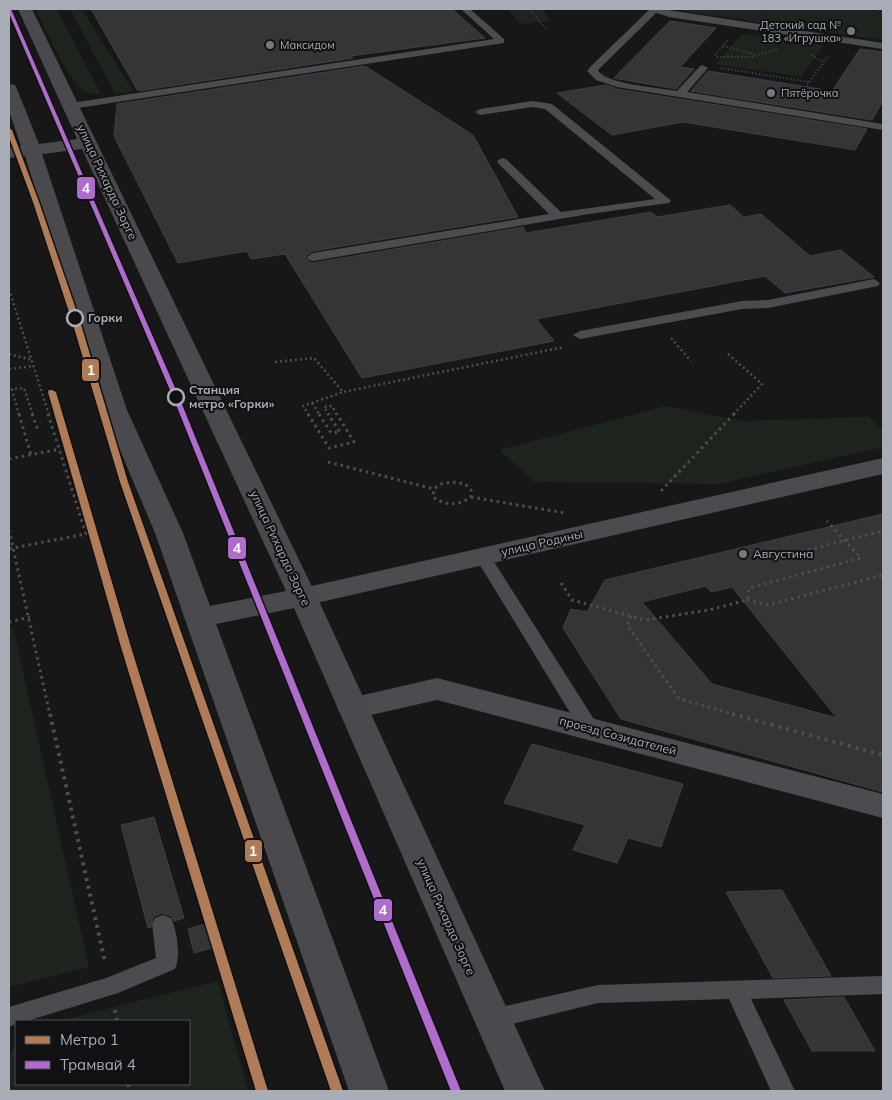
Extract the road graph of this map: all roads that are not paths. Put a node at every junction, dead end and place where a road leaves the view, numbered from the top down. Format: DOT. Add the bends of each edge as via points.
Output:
graph roads {
  1 [pos="26,9"];
  2 [pos="465,9"];
  3 [pos="653,9"];
  4 [pos="883,46"];
  5 [pos="703,68"];
  6 [pos="9,89"];
  7 [pos="680,94"];
  8 [pos="71,106"];
  9 [pos="480,112"];
  10 [pos="883,127"];
  11 [pos="85,135"];
  12 [pos="22,141"];
  13 [pos="9,153"];
  14 [pos="502,161"];
  15 [pos="558,216"];
  16 [pos="314,257"];
  17 [pos="874,283"];
  18 [pos="580,335"];
  19 [pos="883,466"];
  20 [pos="483,557"];
  21 [pos="303,597"];
  22 [pos="199,618"];
  23 [pos="353,708"];
  24 [pos="590,729"];
  25 [pos="883,806"];
  26 [pos="163,924"];
  27 [pos="883,985"];
  28 [pos="736,990"];
  29 [pos="9,1017"];
  30 [pos="492,1019"];
  31 [pos="369,1091"];
  32 [pos="525,1091"];
  33 [pos="783,1091"];
  1 -- 8 [label="main road, улица Рихарда Зорге"];
  2 -- 8 [label="lane" via="501,41"];
  3 -- 4 [label="lane" via="676,16"];
  3 -- 7 [label="lane" via="592,73 613,83"];
  5 -- 7 [label="lane"];
  6 -- 12 [label="main road"];
  7 -- 10 [label="lane"];
  8 -- 11 [label="main road, улица Рихарда Зорге"];
  9 -- 15 [label="lane" via="532,104 548,106 664,201"];
  11 -- 12 [label="main road"];
  11 -- 21 [label="main road, улица Рихарда Зорге"];
  12 -- 13 [label="main road"];
  12 -- 22 [label="main road" via="115,410 169,534"];
  14 -- 15 [label="lane"];
  15 -- 16 [label="lane"];
  17 -- 18 [label="lane"];
  19 -- 20 [label="street, улица Родины"];
  20 -- 21 [label="street, улица Родины"];
  20 -- 24 [label="lane"];
  21 -- 22 [label="main road, улица Родины"];
  21 -- 23 [label="main road, улица Рихарда Зорге"];
  22 -- 31 [label="main road"];
  23 -- 24 [label="street, проезд Созидателей" via="438,689"];
  23 -- 30 [label="main road, улица Рихарда Зорге"];
  24 -- 25 [label="street, проезд Созидателей"];
  26 -- 29 [label="lane" via="167,964 110,986"];
  27 -- 28 [label="lane"];
  28 -- 30 [label="lane" via="598,994"];
  28 -- 33 [label="lane"];
  30 -- 32 [label="main road, улица Рихарда Зорге"];
}
